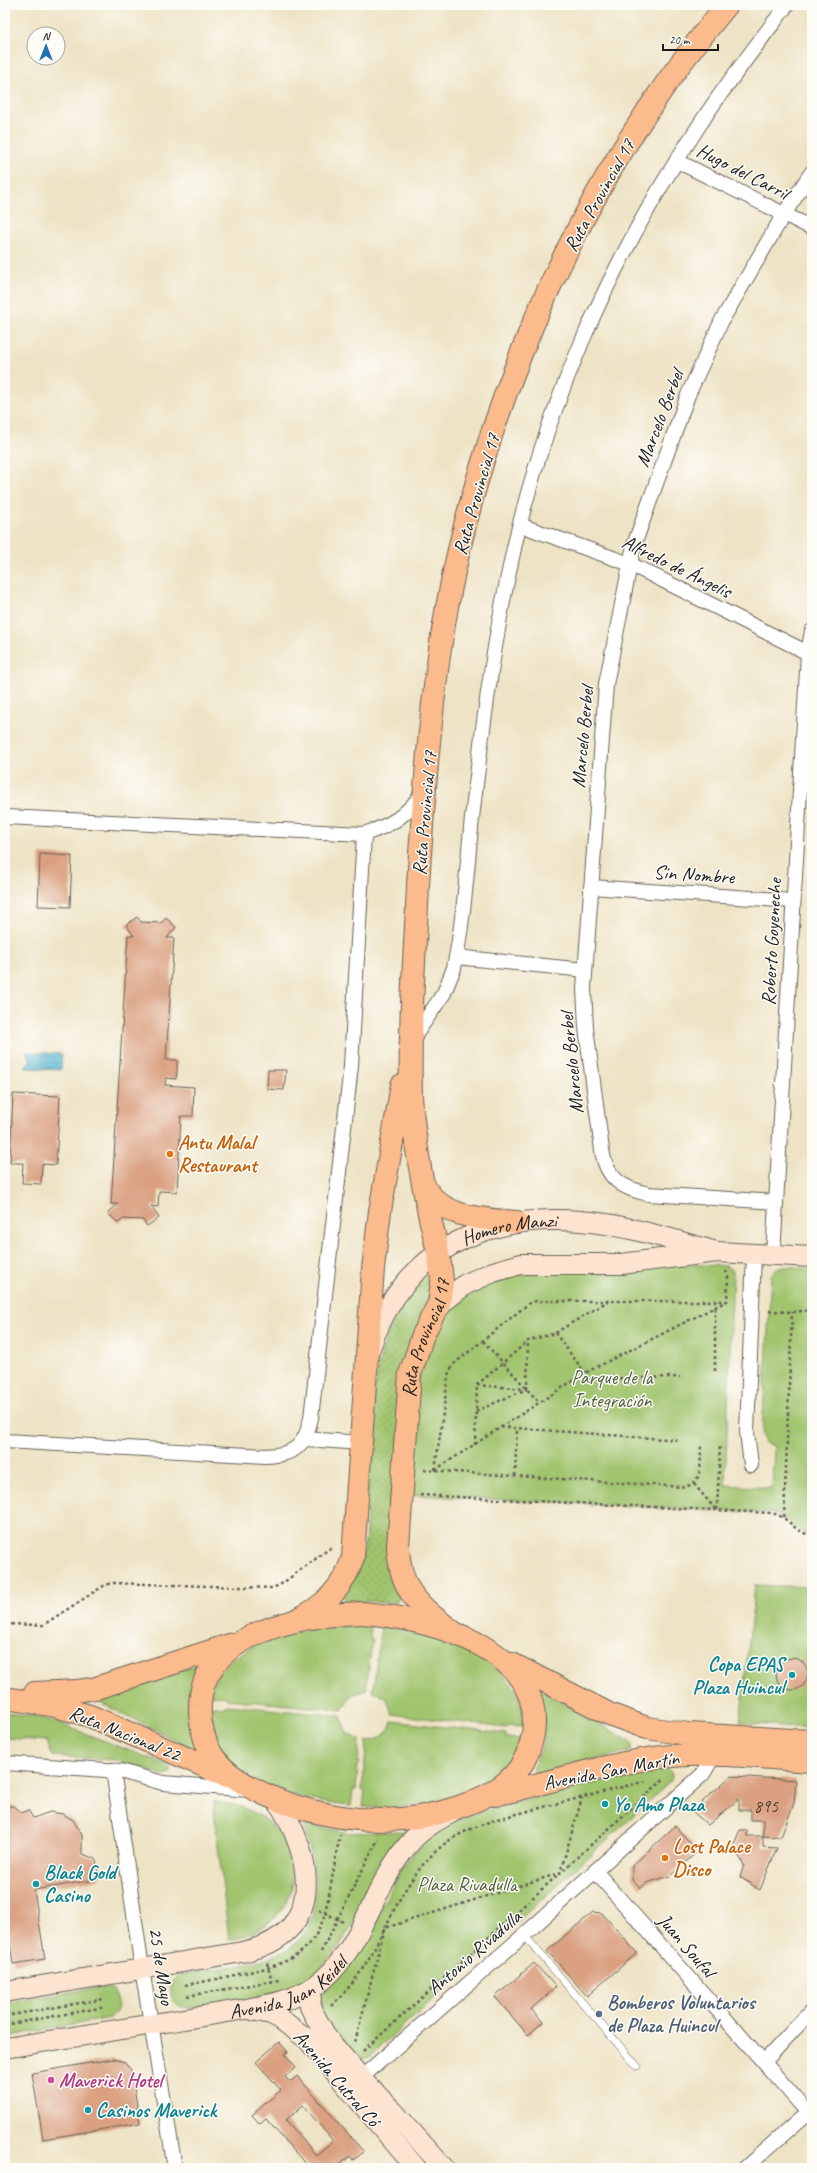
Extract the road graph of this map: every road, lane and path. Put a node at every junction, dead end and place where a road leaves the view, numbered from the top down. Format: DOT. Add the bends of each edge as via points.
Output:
graph roads {
  1 [pos="727,5"];
  2 [pos="788,5"];
  3 [pos="677,161"];
  4 [pos="812,172"];
  5 [pos="784,214"];
  6 [pos="812,228"];
  7 [pos="520,525"];
  8 [pos="630,564"];
  9 [pos="812,631"];
  10 [pos="810,654"];
  11 [pos="424,792"];
  12 [pos="5,817"];
  13 [pos="364,834"];
  14 [pos="591,887"];
  15 [pos="793,901"];
  16 [pos="456,957"];
  17 [pos="585,970"];
  18 [pos="410,1042"];
  19 [pos="422,1180"];
  20 [pos="776,1202"];
  21 [pos="517,1222"];
  22 [pos="438,1253"];
  23 [pos="763,1255"];
  24 [pos="812,1257"];
  25 [pos="719,1260"];
  26 [pos="608,1301"];
  27 [pos="727,1301"];
  28 [pos="715,1308"];
  29 [pos="812,1310"];
  30 [pos="768,1311"];
  31 [pos="792,1312"];
  32 [pos="434,1313"];
  33 [pos="555,1333"];
  34 [pos="483,1341"];
  35 [pos="528,1341"];
  36 [pos="503,1363"];
  37 [pos="367,1365"];
  38 [pos="715,1372"];
  39 [pos="585,1373"];
  40 [pos="680,1377"];
  41 [pos="575,1379"];
  42 [pos="477,1385"];
  43 [pos="527,1389"];
  44 [pos="539,1402"];
  45 [pos="476,1412"];
  46 [pos="501,1427"];
  47 [pos="517,1428"];
  48 [pos="305,1439"];
  49 [pos="678,1440"];
  50 [pos="5,1441"];
  51 [pos="362,1443"];
  52 [pos="475,1445"];
  53 [pos="701,1446"];
  54 [pos="720,1447"];
  55 [pos="751,1465"];
  56 [pos="422,1470"];
  57 [pos="434,1470"];
  58 [pos="514,1476"];
  59 [pos="694,1484"];
  60 [pos="414,1495"];
  61 [pos="717,1510"];
  62 [pos="784,1517"];
  63 [pos="812,1535"];
  64 [pos="337,1544"];
  65 [pos="290,1622"];
  66 [pos="5,1624"];
  67 [pos="458,1636"];
  68 [pos="242,1641"];
  69 [pos="507,1662"];
  70 [pos="5,1693"];
  71 [pos="5,1698"];
  72 [pos="812,1741"];
  73 [pos="712,1745"];
  74 [pos="812,1761"];
  75 [pos="5,1762"];
  76 [pos="113,1770"];
  77 [pos="659,1778"];
  78 [pos="651,1780"];
  79 [pos="258,1790"];
  80 [pos="582,1798"];
  81 [pos="475,1801"];
  82 [pos="595,1871"];
  83 [pos="560,1873"];
  84 [pos="314,1908"];
  85 [pos="344,1922"];
  86 [pos="385,1928"];
  87 [pos="524,1935"];
  88 [pos="266,1958"];
  89 [pos="142,1969"];
  90 [pos="273,1987"];
  91 [pos="312,1988"];
  92 [pos="5,1992"];
  93 [pos="104,1999"];
  94 [pos="105,2008"];
  95 [pos="246,2009"];
  96 [pos="812,2010"];
  97 [pos="327,2011"];
  98 [pos="5,2016"];
  99 [pos="151,2023"];
  100 [pos="5,2025"];
  101 [pos="355,2042"];
  102 [pos="5,2048"];
  103 [pos="363,2051"];
  104 [pos="764,2062"];
  105 [pos="637,2066"];
  106 [pos="354,2084"];
  107 [pos="811,2113"];
  108 [pos="175,2168"];
  109 [pos="416,2168"];
  110 [pos="444,2168"];
  111 [pos="745,2168"];
  1 -- 11 [label="main road, Ruta Provincial 17" via="662,88 625,146 573,239 525,345 483,466 456,566 442,640"];
  2 -- 3 [label="street" via="731,80"];
  3 -- 5 [label="street, Hugo del Carril"];
  3 -- 7 [label="street" via="605,289 584,337 533,477"];
  4 -- 5 [label="street, Marcelo Berbel"];
  5 -- 6 [label="street, Hugo del Carril"];
  5 -- 8 [label="street, Marcelo Berbel" via="722,320 698,370 646,509"];
  7 -- 8 [label="street, Alfredo de Ángelis"];
  7 -- 16 [label="street" via="507,580 490,684"];
  8 -- 10 [label="street, Alfredo de Ángelis"];
  8 -- 14 [label="street, Marcelo Berbel" via="606,684"];
  9 -- 10 [label="street, Roberto Goyeneche"];
  10 -- 15 [label="street, Roberto Goyeneche"];
  11 -- 13 [label="street" via="409,811 389,825"];
  11 -- 18 [label="main road, Ruta Provincial 17"];
  12 -- 13 [label="street"];
  13 -- 48 [label="street" via="351,1066 311,1418"];
  14 -- 15 [label="street, Sin Nombre"];
  14 -- 17 [label="street, Marcelo Berbel"];
  15 -- 20 [label="street, Roberto Goyeneche"];
  16 -- 17 [label="street"];
  16 -- 18 [label="street" via="444,993"];
  17 -- 20 [label="street, Marcelo Berbel" via="589,1047 603,1158 610,1174 630,1189 649,1194"];
  18 -- 19 [label="main road, Ruta Provincial 17" via="413,1119"];
  18 -- 37 [label="main road, Ruta Provincial 17" via="377,1231"];
  19 -- 21 [label="main road" via="431,1196 452,1211 471,1217"];
  19 -- 22 [label="main road, Ruta Provincial 17"];
  20 -- 23 [label="street, Roberto Goyeneche"];
  21 -- 22 [label="main road, Homero Manzi" via="479,1232"];
  21 -- 25 [label="main road, Homero Manzi" via="557,1220 605,1224"];
  22 -- 32 [label="main road, Ruta Provincial 17" via="442,1293"];
  22 -- 37 [label="main road, Homero Manzi" via="414,1273 391,1303 374,1338"];
  23 -- 24 [label="main road, Homero Manzi"];
  23 -- 25 [label="main road, Homero Manzi"];
  23 -- 55 [label="street, Roberto Goyeneche" via="747,1432"];
  25 -- 27 [label="path" via="728,1277"];
  25 -- 32 [label="main road, Homero Manzi" via="630,1264 535,1263 507,1267 466,1284 444,1301"];
  26 -- 27 [label="path"];
  26 -- 33 [label="path"];
  26 -- 34 [label="path" via="533,1302"];
  27 -- 28 [label="path"];
  28 -- 38 [label="path"];
  28 -- 39 [label="path"];
  29 -- 31 [label="path"];
  30 -- 31 [label="path"];
  31 -- 62 [label="path"];
  32 -- 67 [label="main road, Ruta Provincial 17" via="423,1335 410,1374 398,1539 399,1561 406,1586 420,1607"];
  33 -- 35 [label="path"];
  33 -- 39 [label="path"];
  34 -- 36 [label="path"];
  34 -- 57 [label="path" via="455,1363 449,1371"];
  35 -- 36 [label="path"];
  35 -- 43 [label="path"];
  36 -- 42 [label="path"];
  36 -- 43 [label="path"];
  37 -- 51 [label="main road, Ruta Provincial 17"];
  39 -- 41 [label="path"];
  40 -- 41 [label="path"];
  41 -- 44 [label="path"];
  42 -- 43 [label="path"];
  42 -- 45 [label="path"];
  43 -- 44 [label="path"];
  43 -- 45 [label="path"];
  44 -- 46 [label="path"];
  45 -- 52 [label="path"];
  46 -- 47 [label="path"];
  46 -- 52 [label="path"];
  47 -- 49 [label="path"];
  47 -- 58 [label="path"];
  48 -- 50 [label="street" via="299,1447 289,1452 266,1456"];
  48 -- 51 [label="street"];
  51 -- 65 [label="main road, Ruta Provincial 17" via="356,1537 350,1567 340,1587 323,1604"];
  52 -- 57 [label="path"];
  53 -- 59 [label="path" via="699,1475"];
  54 -- 61 [label="path"];
  56 -- 57 [label="path"];
  57 -- 58 [label="path"];
  58 -- 59 [label="path" via="678,1488"];
  59 -- 61 [label="path"];
  60 -- 61 [label="path"];
  61 -- 62 [label="path" via="770,1513"];
  62 -- 63 [label="path" via="801,1533"];
  64 -- 66 [label="path" via="276,1587 113,1583 104,1585 43,1624"];
  65 -- 67 [label="main road" via="344,1614 379,1614 419,1622"];
  65 -- 68 [label="main road"];
  67 -- 69 [label="main road, Avenida San Martín"];
  68 -- 70 [label="main road, Ruta Nacional 22" via="96,1688 58,1693"];
  68 -- 79 [label="main road" via="223,1656 208,1674 200,1696 200,1722 215,1760"];
  69 -- 73 [label="main road, Avenida San Martín" via="627,1722"];
  69 -- 81 [label="main road" via="525,1684 530,1696 534,1725 532,1741 528,1754 512,1778 501,1788"];
  71 -- 79 [label="main road, Ruta Nacional 22" via="55,1706 90,1716"];
  72 -- 73 [label="main road, Avenida San Martín"];
  73 -- 74 [label="main road, Avenida San Martín"];
  73 -- 81 [label="main road, Avenida San Martín"];
  73 -- 82 [label="street, Antonio Rivadulla" via="703,1774"];
  75 -- 76 [label="street"];
  76 -- 79 [label="street" via="163,1783"];
  76 -- 89 [label="street, 25 de Mayo"];
  77 -- 83 [label="path" via="666,1776"];
  78 -- 80 [label="path"];
  79 -- 81 [label="main road, Ruta Nacional 22" via="319,1813 362,1820 427,1816"];
  79 -- 89 [label="main road, Avenida Juan Keidel" via="294,1829 301,1848 304,1901 292,1926 279,1939 262,1948"];
  80 -- 83 [label="path"];
  80 -- 86 [label="path" via="497,1819 444,1844 426,1861 412,1880"];
  81 -- 91 [label="main road, Avenida Juan Keidel" via="432,1823 408,1845 390,1871 346,1954 332,1971"];
  82 -- 87 [label="street, Antonio Rivadulla"];
  82 -- 104 [label="street, Juan Soufal"];
  83 -- 86 [label="path"];
  83 -- 103 [label="path"];
  84 -- 85 [label="path"];
  86 -- 97 [label="path" via="358,1976"];
  86 -- 101 [label="path"];
  87 -- 105 [label="lane"];
  87 -- 106 [label="street, Antonio Rivadulla"];
  88 -- 90 [label="path"];
  89 -- 92 [label="main road, Avenida Juan Keidel"];
  89 -- 99 [label="street, 25 de Mayo"];
  91 -- 95 [label="main road, Avenida Juan Keidel" via="273,2004"];
  91 -- 106 [label="main road, Avenida Cutral Có" via="310,2007 315,2019"];
  93 -- 98 [label="path"];
  94 -- 100 [label="path"];
  95 -- 99 [label="main road, Avenida Juan Keidel"];
  95 -- 106 [label="main road, Avenida Cutral Có" via="271,2014 292,2026"];
  96 -- 104 [label="street"];
  99 -- 102 [label="main road, Avenida Juan Keidel"];
  99 -- 108 [label="street, 25 de Mayo"];
  104 -- 107 [label="street, Juan Soufal"];
  106 -- 109 [label="main road, Avenida Cutral Có"];
  106 -- 110 [label="main road, Avenida Cutral Có"];
  107 -- 111 [label="street"];
}
